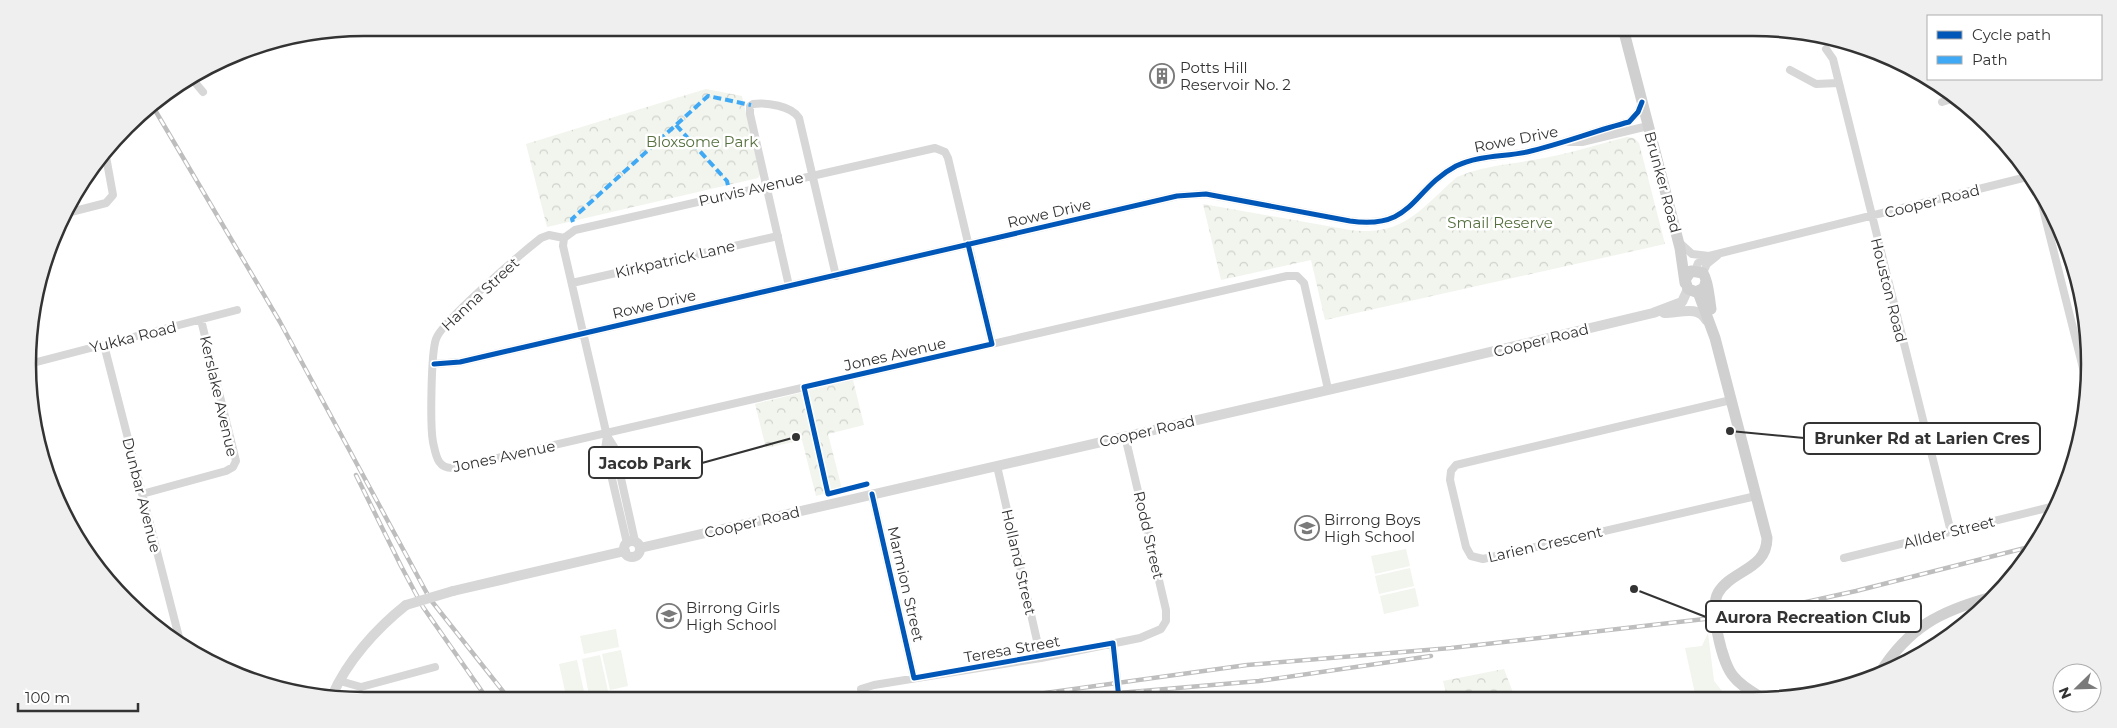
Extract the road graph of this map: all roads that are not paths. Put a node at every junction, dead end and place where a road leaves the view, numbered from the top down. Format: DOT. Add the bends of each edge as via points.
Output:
graph roads {
  1 [pos="1625,36"];
  2 [pos="1826,49"];
  3 [pos="1790,70"];
  4 [pos="196,83"];
  5 [pos="1838,83"];
  6 [pos="204,92"];
  7 [pos="1948,100"];
  8 [pos="1642,102"];
  9 [pos="1942,102"];
  10 [pos="1648,126"];
  11 [pos="1567,142"];
  12 [pos="107,161"];
  13 [pos="813,175"];
  14 [pos="2023,178"];
  15 [pos="766,186"];
  16 [pos="74,211"];
  17 [pos="2044,214"];
  18 [pos="1871,217"];
  19 [pos="778,236"];
  20 [pos="564,238"];
  21 [pos="968,244"];
  22 [pos="1679,244"];
  23 [pos="1713,256"];
  24 [pos="1700,274"];
  25 [pos="836,276"];
  26 [pos="572,283"];
  27 [pos="789,286"];
  28 [pos="1692,289"];
  29 [pos="237,310"];
  30 [pos="1652,313"];
  31 [pos="201,320"];
  32 [pos="584,333"];
  33 [pos="1715,338"];
  34 [pos="992,344"];
  35 [pos="104,345"];
  36 [pos="2081,359"];
  37 [pos="36,362"];
  38 [pos="434,364"];
  39 [pos="1328,389"];
  40 [pos="1731,400"];
  41 [pos="607,435"];
  42 [pos="1125,436"];
  43 [pos="997,466"];
  44 [pos="444,467"];
  45 [pos="142,494"];
  46 [pos="872,494"];
  47 [pos="1756,496"];
  48 [pos="2048,508"];
  49 [pos="1951,532"];
  50 [pos="632,546"];
  51 [pos="1844,558"];
  52 [pos="1979,601"];
  53 [pos="1157,632"];
  54 [pos="178,634"];
  55 [pos="1113,643"];
  56 [pos="1041,658"];
  57 [pos="1887,663"];
  58 [pos="435,667"];
  59 [pos="914,678"];
  60 [pos="340,681"];
  61 [pos="861,689"];
  62 [pos="335,690"];
  63 [pos="1118,692"];
  64 [pos="1754,692"];
  1 -- 8 [label="main road, Brunker Road"];
  2 -- 5 [label="street, Houston Road" via="1833,59"];
  3 -- 5 [label="street" via="1816,84"];
  4 -- 6 [label="street"];
  5 -- 18 [label="street, Houston Road"];
  7 -- 9 [label="street"];
  8 -- 10 [label="main road, Brunker Road"];
  8 -- 11 [label="street, Rowe Drive" via="1629,122 1580,135"];
  10 -- 11 [label="street, Rowe Drive" via="1582,142"];
  10 -- 22 [label="main road, Brunker Road"];
  11 -- 21 [label="street, Rowe Drive" via="1464,163 1438,179 1409,208 1384,222 1358,222 1191,194"];
  12 -- 16 [label="street" via="113,195 106,203"];
  13 -- 15 [label="street, Purvis Avenue"];
  13 -- 15 [label="street" via="799,118 791,110 757,103 750,106 750,110"];
  13 -- 21 [label="street, Purvis Avenue" via="928,149 941,150 948,158"];
  13 -- 25 [label="street"];
  14 -- 18 [label="street, Cooper Road"];
  15 -- 19 [label="street"];
  15 -- 20 [label="street, Purvis Avenue" via="575,230"];
  17 -- 36 [label="street"];
  18 -- 23 [label="street, Cooper Road"];
  18 -- 49 [label="street, Houston Road"];
  19 -- 26 [label="street, Kirkpatrick Lane"];
  19 -- 27 [label="street"];
  20 -- 26 [label="street"];
  20 -- 38 [label="street, Hanna Street" via="549,235 541,238 452,318 436,339"];
  21 -- 25 [label="street, Rowe Drive"];
  21 -- 34 [label="street"];
  22 -- 23 [label="street" via="1692,254"];
  22 -- 24 [label="main road, Brunker Road"];
  22 -- 28 [label="main road, Brunker Road"];
  23 -- 24 [label="street" via="1698,263"];
  24 -- 28 [label="main road" via="1704,288"];
  24 -- 28 [label="main road" via="1687,275"];
  24 -- 33 [label="main road, Brunker Road"];
  25 -- 27 [label="street, Rowe Drive"];
  26 -- 32 [label="street"];
  27 -- 32 [label="street, Rowe Drive"];
  28 -- 30 [label="street" via="1692,300 1684,307"];
  28 -- 33 [label="main road, Brunker Road"];
  29 -- 31 [label="street, Yukka Road"];
  30 -- 33 [label="street" via="1700,311"];
  30 -- 39 [label="street, Cooper Road"];
  31 -- 35 [label="street, Yukka Road"];
  31 -- 45 [label="street, Kerslake Avenue" via="236,461 226,470"];
  32 -- 38 [label="street, Rowe Drive" via="460,362"];
  32 -- 41 [label="street"];
  33 -- 40 [label="main road, Brunker Road"];
  34 -- 39 [label="street, Jones Avenue" via="1297,276 1306,288"];
  34 -- 41 [label="street, Jones Avenue"];
  35 -- 37 [label="street, Yukka Road"];
  35 -- 45 [label="street, Dunbar Avenue"];
  38 -- 44 [label="street, Hanna Street" via="430,430 438,461"];
  39 -- 42 [label="street, Cooper Road"];
  40 -- 47 [label="main road, Brunker Road"];
  40 -- 47 [label="street, Larien Crescent" via="1456,465 1450,480 1466,547 1471,556 1483,559"];
  41 -- 44 [label="street, Jones Avenue" via="454,468"];
  41 -- 50 [label="street" via="614,447"];
  42 -- 43 [label="street, Cooper Road"];
  42 -- 53 [label="street, Rodd Street" via="1166,610 1166,621"];
  43 -- 46 [label="street, Cooper Road"];
  43 -- 56 [label="street, Holland Street"];
  45 -- 54 [label="street, Dunbar Avenue"];
  46 -- 50 [label="street, Cooper Road"];
  46 -- 59 [label="street, Marmion Street"];
  47 -- 64 [label="main road, Brunker Road" via="1767,538 1765,551 1753,566 1728,581 1718,593 1716,613 1724,662 1734,678"];
  48 -- 49 [label="street, Allder Street"];
  49 -- 51 [label="street, Allder Street"];
  50 -- 60 [label="street, Cooper Road, bridge" via="406,605 375,633"];
  52 -- 57 [label="main road" via="1929,621 1901,644"];
  53 -- 55 [label="street, Teresa Street"];
  55 -- 56 [label="street, Teresa Street"];
  55 -- 63 [label="street, bridge"];
  56 -- 59 [label="street, Teresa Street"];
  58 -- 60 [label="street" via="361,687"];
  59 -- 61 [label="street, Teresa Street"];
  60 -- 62 [label="street"];
}
